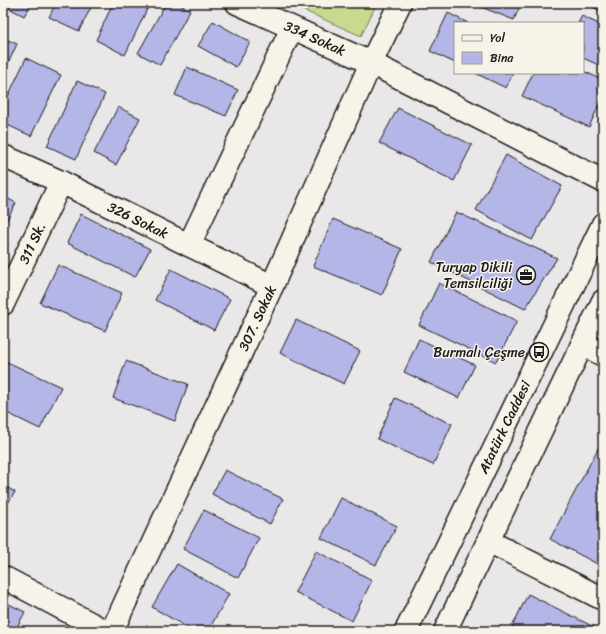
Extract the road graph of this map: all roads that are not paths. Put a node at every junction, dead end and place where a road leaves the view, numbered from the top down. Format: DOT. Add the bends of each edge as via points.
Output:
graph roads {
  1 [pos="237,3"];
  2 [pos="400,3"];
  3 [pos="292,28"];
  4 [pos="371,64"];
  5 [pos="3,156"];
  6 [pos="603,181"];
  7 [pos="61,182"];
  8 [pos="603,224"];
  9 [pos="189,245"];
  10 [pos="272,286"];
  11 [pos="603,301"];
  12 [pos="3,304"];
  13 [pos="582,344"];
  14 [pos="603,355"];
  15 [pos="488,540"];
  16 [pos="3,577"];
  17 [pos="603,599"];
  18 [pos="105,631"];
  19 [pos="112,631"];
  20 [pos="406,631"];
  21 [pos="445,631"];
  1 -- 3 [label="street, 334 Sokak"];
  2 -- 4 [label="street, 307. Sokak"];
  3 -- 4 [label="street, 334 Sokak"];
  3 -- 9 [label="street"];
  4 -- 6 [label="street, 334 Sokak"];
  4 -- 10 [label="street, 307. Sokak"];
  5 -- 7 [label="street, 326 Sokak"];
  7 -- 9 [label="street, 326 Sokak"];
  7 -- 12 [label="street, 311 Sk."];
  8 -- 20 [label="street, Atatürk Caddesi"];
  9 -- 10 [label="street, 326 Sokak"];
  10 -- 19 [label="street, 307. Sokak"];
  11 -- 13 [label="street"];
  13 -- 14 [label="street"];
  13 -- 15 [label="street"];
  15 -- 17 [label="street"];
  15 -- 21 [label="street"];
  16 -- 18 [label="street"];
}
